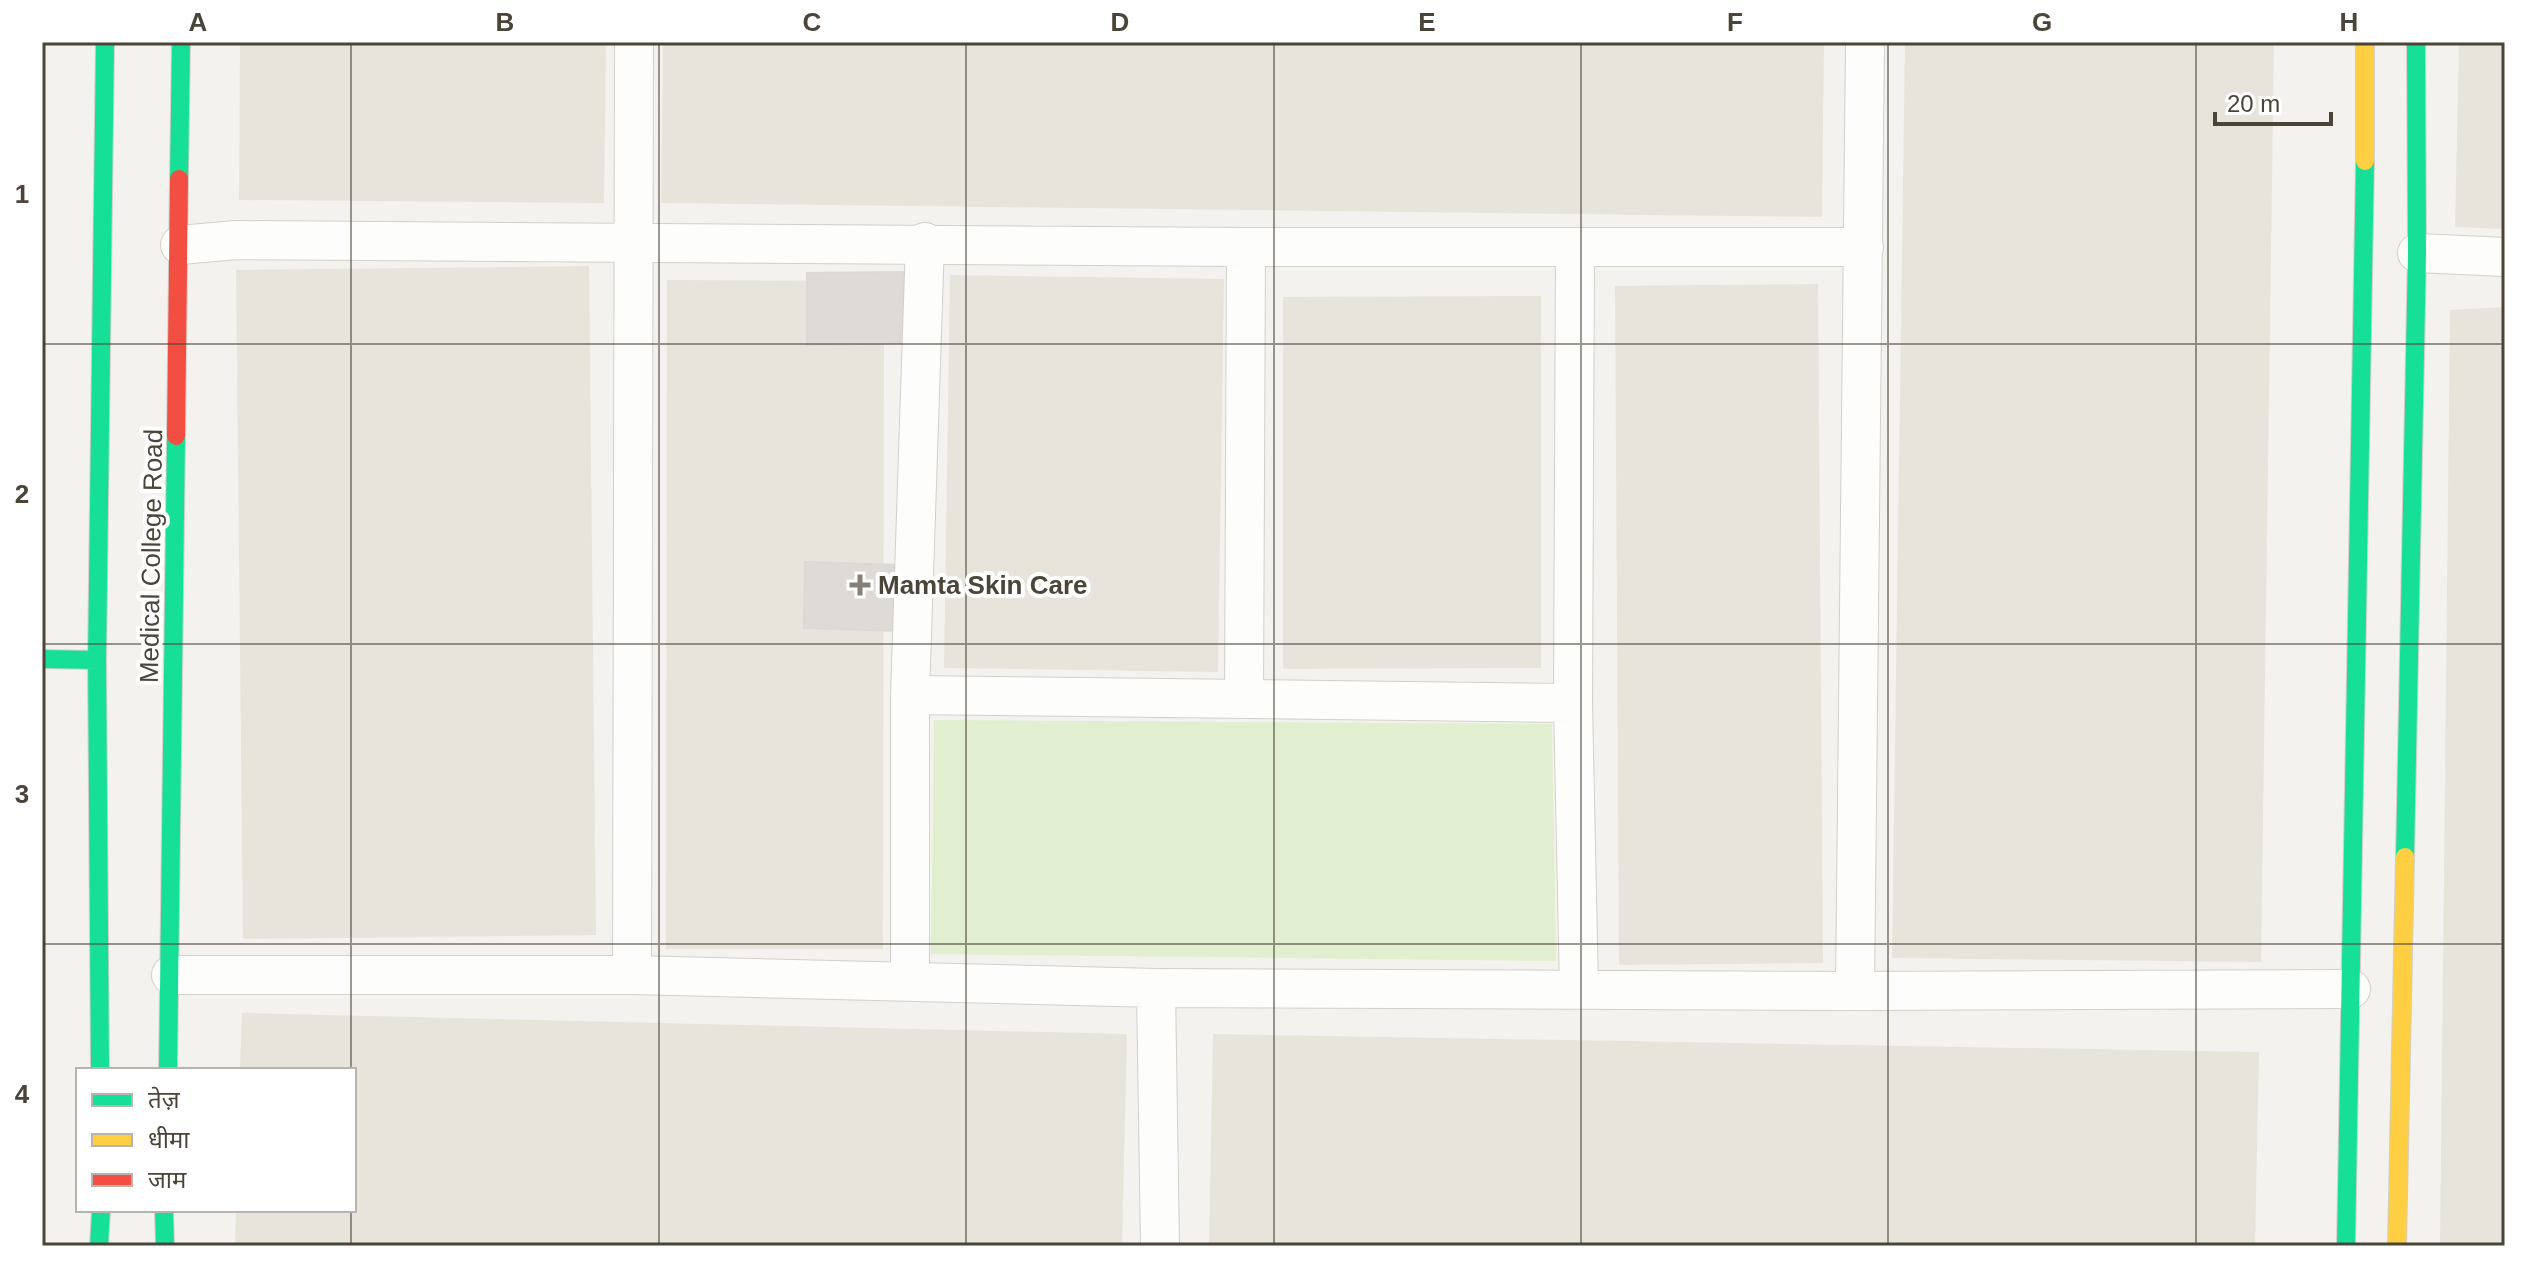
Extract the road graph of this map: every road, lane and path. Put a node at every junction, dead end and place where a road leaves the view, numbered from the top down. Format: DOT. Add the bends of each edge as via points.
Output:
graph roads {
  1 [pos="105,42"];
  2 [pos="181,42"];
  3 [pos="634,42"];
  4 [pos="1865,42"];
  5 [pos="2365,42"];
  6 [pos="2416,42"];
  7 [pos="631,242"];
  8 [pos="925,242"];
  9 [pos="180,245"];
  10 [pos="1246,247"];
  11 [pos="1575,247"];
  12 [pos="1864,247"];
  13 [pos="2417,253"];
  14 [pos="2505,257"];
  15 [pos="42,659"];
  16 [pos="97,660"];
  17 [pos="910,695"];
  18 [pos="1244,699"];
  19 [pos="1573,703"];
  20 [pos="171,975"];
  21 [pos="632,975"];
  22 [pos="910,980"];
  23 [pos="1156,988"];
  24 [pos="2351,989"];
  25 [pos="1579,990"];
  26 [pos="1855,991"];
  27 [pos="100,1068"];
  28 [pos="168,1068"];
  29 [pos="101,1212"];
  30 [pos="164,1212"];
  31 [pos="99,1246"];
  32 [pos="165,1246"];
  33 [pos="1160,1246"];
  34 [pos="2346,1246"];
  35 [pos="2397,1246"];
  1 -- 16 [label="street, Medical College Road"];
  2 -- 9 [label="street, Medical College Road"];
  3 -- 7 [label="street"];
  4 -- 12 [label="street"];
  5 -- 24 [label="street"];
  6 -- 13 [label="street"];
  7 -- 8 [label="street"];
  7 -- 9 [label="street" via="236,240"];
  7 -- 21 [label="street"];
  8 -- 10 [label="street"];
  8 -- 17 [label="street"];
  9 -- 20 [label="street, Medical College Road"];
  10 -- 11 [label="street"];
  10 -- 18 [label="street"];
  11 -- 12 [label="street"];
  11 -- 19 [label="street"];
  12 -- 26 [label="street"];
  13 -- 14 [label="street"];
  13 -- 35 [label="street"];
  15 -- 16 [label="street"];
  16 -- 27 [label="street, Medical College Road"];
  17 -- 18 [label="street"];
  17 -- 22 [label="street"];
  18 -- 19 [label="street"];
  19 -- 25 [label="street"];
  20 -- 21 [label="street"];
  20 -- 28 [label="street, Medical College Road"];
  21 -- 22 [label="street"];
  22 -- 23 [label="street"];
  23 -- 25 [label="street"];
  23 -- 33 [label="street"];
  24 -- 26 [label="street"];
  24 -- 34 [label="street"];
  25 -- 26 [label="street"];
  29 -- 31 [label="street"];
  30 -- 32 [label="street"];
}
